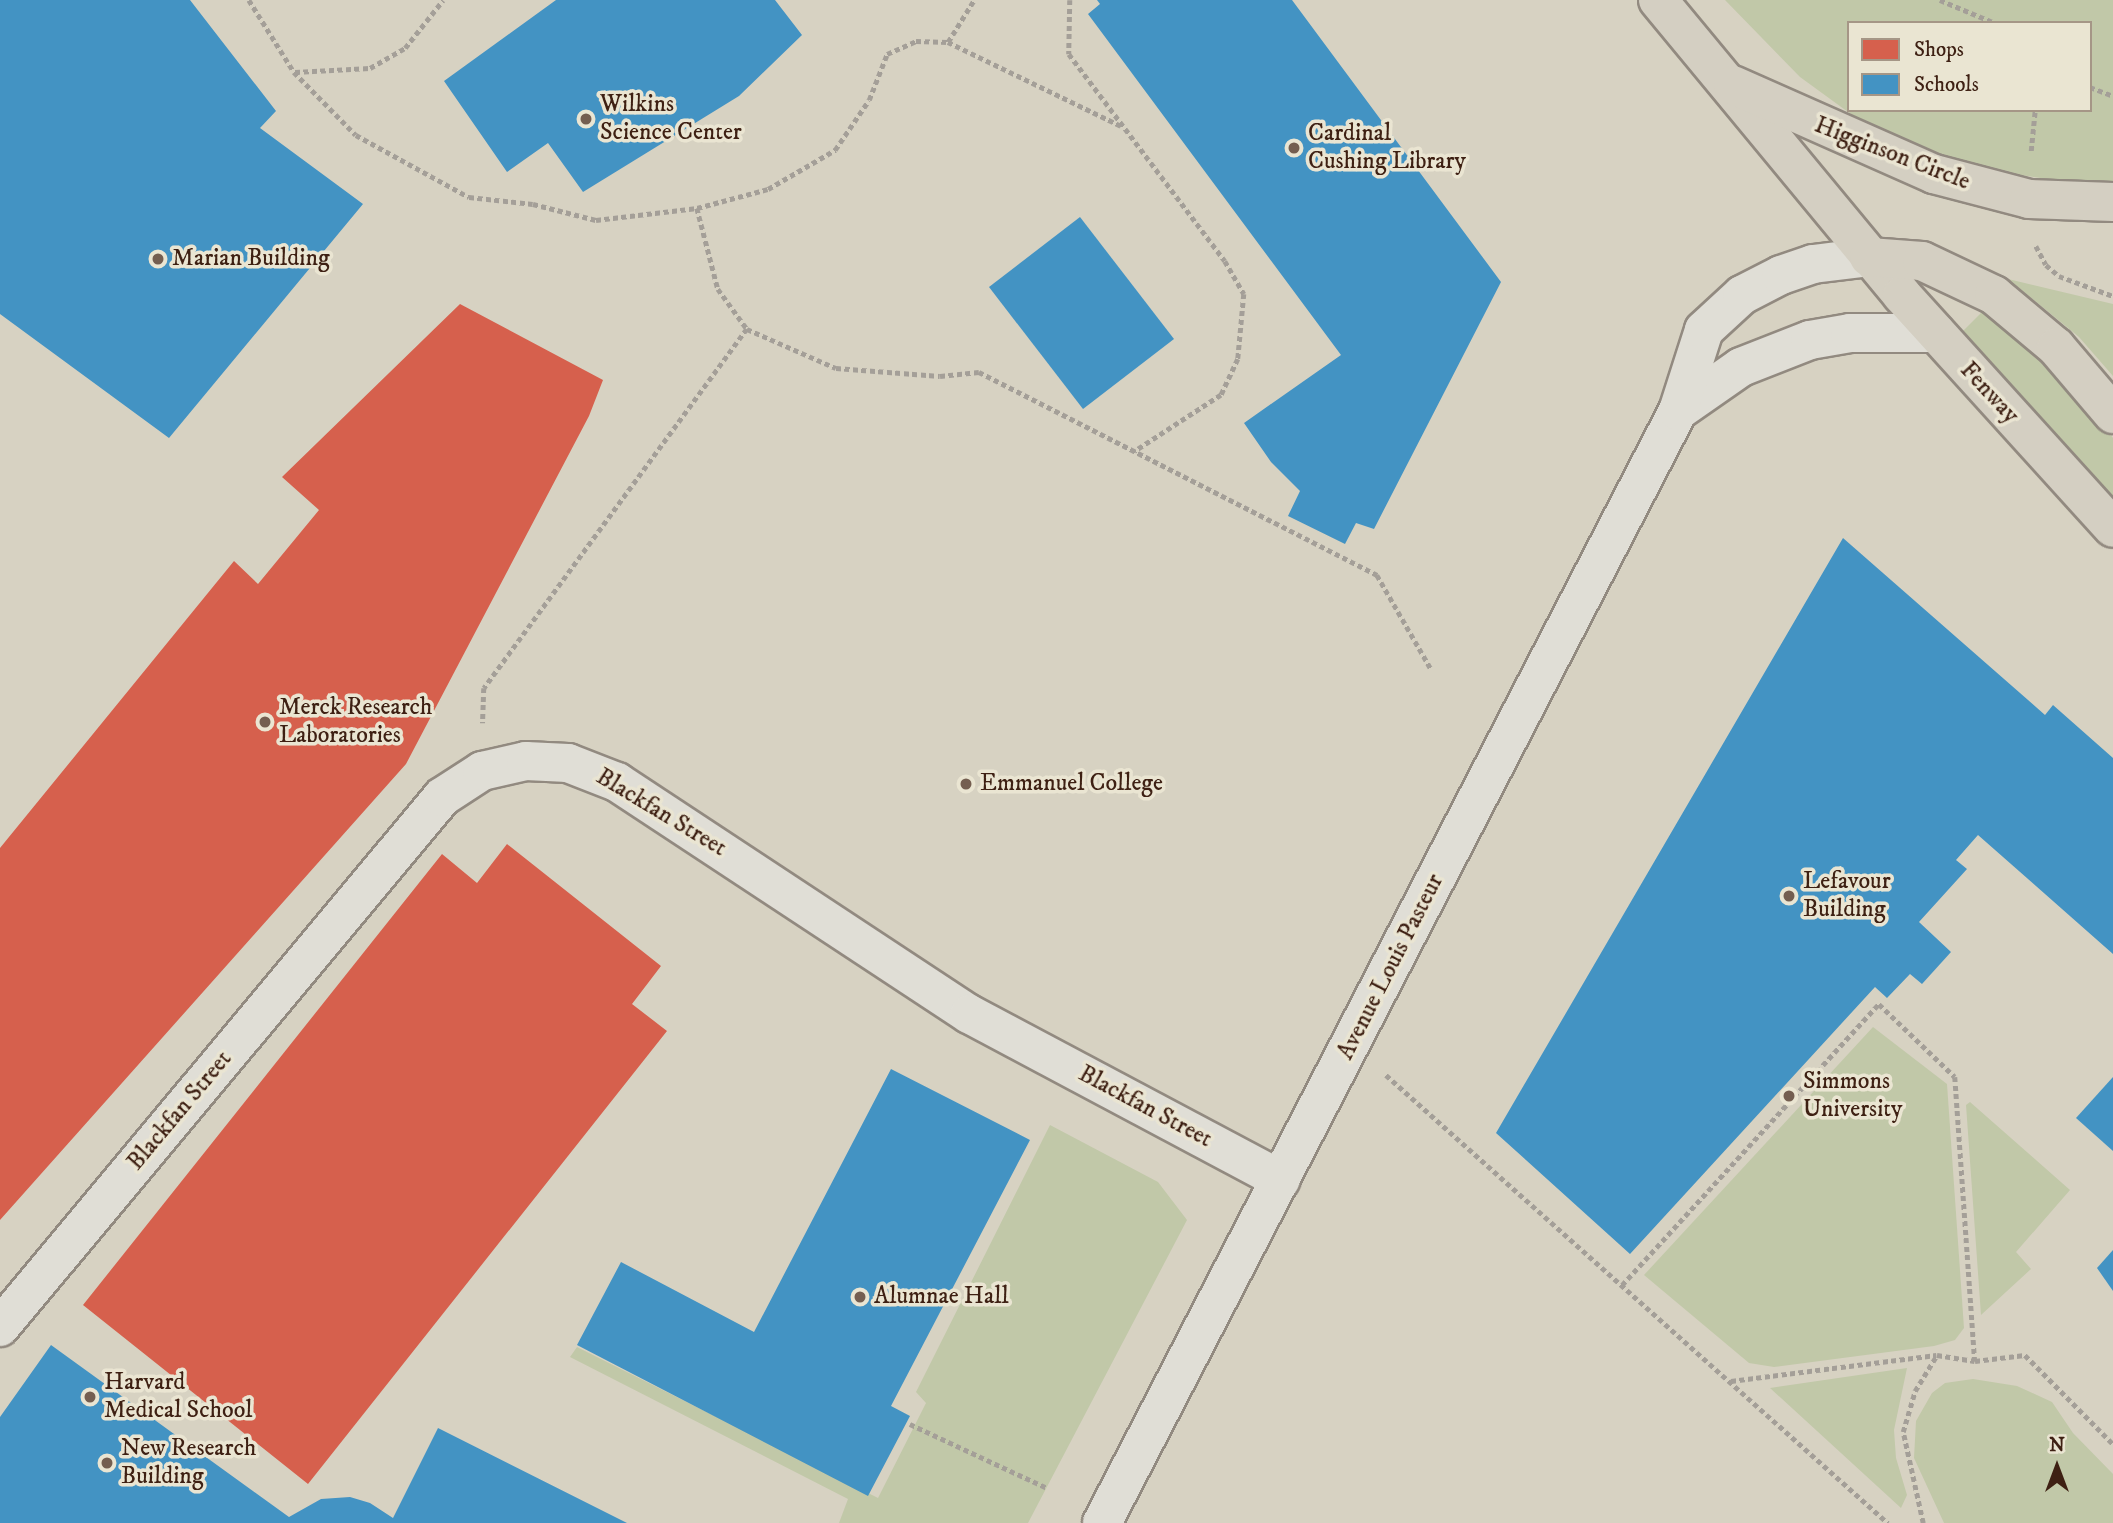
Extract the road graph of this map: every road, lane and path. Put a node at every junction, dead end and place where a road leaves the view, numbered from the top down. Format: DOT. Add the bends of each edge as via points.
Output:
graph roads {
  1 [pos="249,0"];
  2 [pos="443,0"];
  3 [pos="974,0"];
  4 [pos="1070,0"];
  5 [pos="1658,0"];
  6 [pos="1940,0"];
  7 [pos="1990,21"];
  8 [pos="948,42"];
  9 [pos="294,72"];
  10 [pos="1721,80"];
  11 [pos="2092,88"];
  12 [pos="2113,96"];
  13 [pos="2035,112"];
  14 [pos="1123,127"];
  15 [pos="2031,155"];
  16 [pos="2113,202"];
  17 [pos="697,208"];
  18 [pos="2034,242"];
  19 [pos="1869,257"];
  20 [pos="2113,296"];
  21 [pos="747,329"];
  22 [pos="1936,333"];
  23 [pos="1678,411"];
  24 [pos="2113,414"];
  25 [pos="1134,452"];
  26 [pos="2113,528"];
  27 [pos="1431,669"];
  28 [pos="482,771"];
  29 [pos="1351,1044"];
  30 [pos="1281,1180"];
  31 [pos="1622,1285"];
  32 [pos="0,1327"];
  33 [pos="1937,1355"];
  34 [pos="1975,1361"];
  35 [pos="1731,1381"];
  36 [pos="910,1424"];
  37 [pos="2113,1444"];
  38 [pos="1046,1488"];
  39 [pos="1102,1523"];
  40 [pos="1888,1523"];
  41 [pos="1923,1523"];
  1 -- 9 [label="path"];
  2 -- 9 [label="path" via="405,48 370,68"];
  3 -- 8 [label="path"];
  4 -- 14 [label="path" via="1069,54"];
  5 -- 10 [label="main road, Fenway"];
  6 -- 7 [label="path"];
  8 -- 14 [label="path"];
  8 -- 17 [label="path" via="916,41 887,54 869,100 835,150 768,188"];
  9 -- 17 [label="path" via="356,135 469,197 533,204 596,220"];
  10 -- 16 [label="main road, Higginson Circle" via="1877,153 1934,174 2029,199"];
  10 -- 19 [label="main road, Fenway"];
  11 -- 12 [label="path"];
  13 -- 15 [label="path"];
  14 -- 25 [label="path" via="1225,261 1244,294 1238,359 1221,395"];
  17 -- 21 [label="path" via="718,289"];
  18 -- 20 [label="path" via="2046,265 2059,276"];
  19 -- 22 [label="main road, Fenway"];
  19 -- 23 [label="main road, Avenue Louis Pasteur" via="1813,264 1781,275 1728,306 1711,321 1698,343"];
  19 -- 24 [label="main road" via="1922,261 1994,295 2062,353"];
  21 -- 25 [label="path" via="836,368 940,376 979,372"];
  21 -- 28 [label="path" via="484,688"];
  22 -- 23 [label="main road, Avenue Louis Pasteur" via="1850,333 1810,340 1741,367"];
  22 -- 26 [label="main road, Fenway"];
  23 -- 29 [label="main road, Avenue Louis Pasteur"];
  25 -- 27 [label="path" via="1377,575"];
  28 -- 30 [label="main road, Blackfan Street" via="545,760 596,771 969,1014"];
  28 -- 32 [label="main road, Blackfan Street" via="442,797"];
  29 -- 30 [label="main road, Avenue Louis Pasteur"];
  29 -- 31 [label="path"];
  30 -- 39 [label="main road, Avenue Louis Pasteur"];
  31 -- 34 [label="path" via="1879,1004 1955,1077"];
  31 -- 35 [label="path"];
  33 -- 34 [label="path"];
  33 -- 35 [label="path"];
  33 -- 41 [label="path" via="1915,1391 1903,1432"];
  34 -- 37 [label="path" via="2025,1355"];
  35 -- 40 [label="path"];
  36 -- 38 [label="path"];
}
